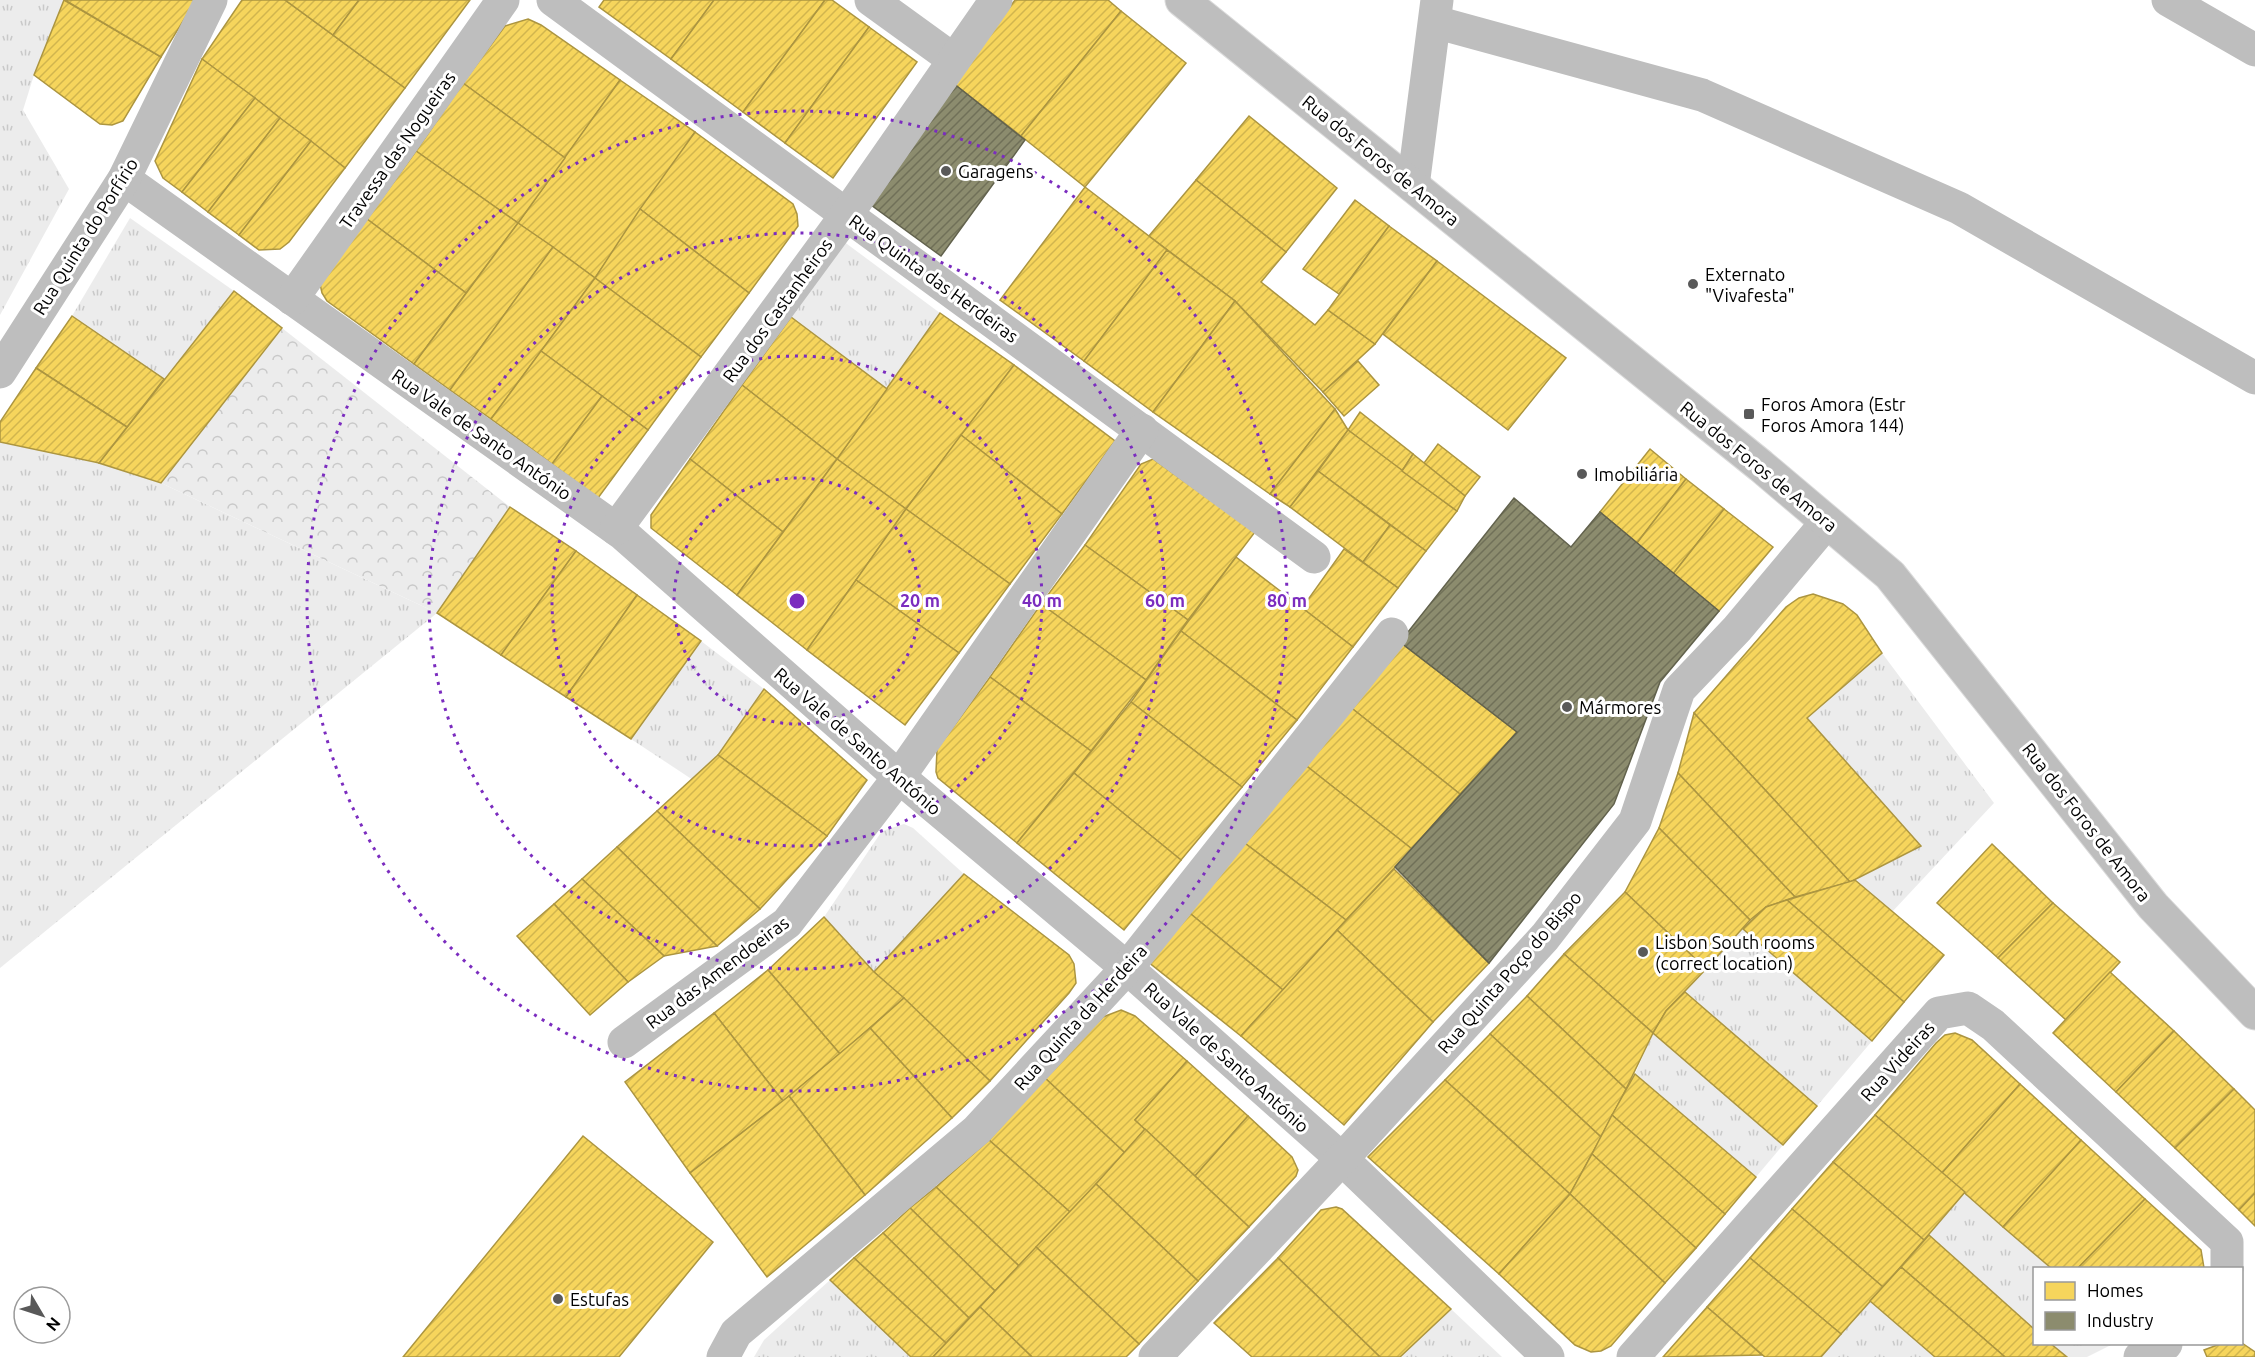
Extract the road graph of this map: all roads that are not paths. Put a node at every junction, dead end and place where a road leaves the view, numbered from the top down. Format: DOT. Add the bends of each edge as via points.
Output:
graph roads {
  1 [pos="211,0"];
  2 [pos="503,0"];
  3 [pos="553,0"];
  4 [pos="871,0"];
  5 [pos="996,0"];
  6 [pos="1182,0"];
  7 [pos="2168,0"];
  8 [pos="1436,11"];
  9 [pos="2255,50"];
  10 [pos="954,60"];
  11 [pos="124,179"];
  12 [pos="1413,186"];
  13 [pos="847,214"];
  14 [pos="292,299"];
  15 [pos="0,372"];
  16 [pos="2255,378"];
  17 [pos="1142,430"];
  18 [pos="1827,522"];
  19 [pos="616,529"];
  20 [pos="1314,557"];
  21 [pos="1392,634"];
  22 [pos="899,777"];
  23 [pos="1127,968"];
  24 [pos="2255,1013"];
  25 [pos="624,1042"];
  26 [pos="1342,1159"];
  27 [pos="2226,1267"];
  28 [pos="2164,1345"];
  29 [pos="723,1357"];
  30 [pos="1155,1357"];
  31 [pos="1548,1357"];
  32 [pos="1633,1357"];
  33 [pos="2140,1357"];
  1 -- 11 [label="street, Rua Quinta do Porfírio"];
  2 -- 14 [label="street, Travessa das Nogueiras"];
  3 -- 13 [label="street, Rua Quinta das Herdeiras"];
  4 -- 10 [label="street"];
  5 -- 10 [label="street, Rua dos Castanheiros"];
  6 -- 12 [label="street, Rua dos Foros de Amora"];
  7 -- 9 [label="street"];
  8 -- 12 [label="street"];
  8 -- 16 [label="street" via="1702,95 1959,208"];
  10 -- 13 [label="street, Rua dos Castanheiros"];
  11 -- 14 [label="street, Rua Vale de Santo António"];
  11 -- 15 [label="street, Rua Quinta do Porfírio"];
  12 -- 18 [label="street, Rua dos Foros de Amora"];
  13 -- 17 [label="street, Rua Quinta das Herdeiras"];
  13 -- 19 [label="street, Rua dos Castanheiros"];
  14 -- 19 [label="street, Rua Vale de Santo António"];
  17 -- 20 [label="street, Rua Quinta das Herdeiras"];
  17 -- 22 [label="street, Rua das Amendoeiras"];
  18 -- 24 [label="street, Rua dos Foros de Amora" via="1890,575 2153,906"];
  18 -- 26 [label="street, Rua Quinta Poço do Bispo" via="1679,690 1635,821 1545,937"];
  19 -- 22 [label="street, Rua Vale de Santo António"];
  21 -- 23 [label="street, Rua Quinta da Herdeira"];
  22 -- 23 [label="street, Rua Vale de Santo António"];
  22 -- 25 [label="street, Rua das Amendoeiras" via="787,923"];
  23 -- 26 [label="street, Rua Vale de Santo António"];
  23 -- 29 [label="street, Rua Quinta da Herdeira" via="977,1130 736,1333"];
  26 -- 30 [label="street, Rua Quinta Poço do Bispo"];
  26 -- 31 [label="street, Rua Vale de Santo António"];
  27 -- 32 [label="street, Rua Videiras" via="2227,1242 1993,1025 1968,1008 1939,1013"];
  28 -- 33 [label="street"];
}
